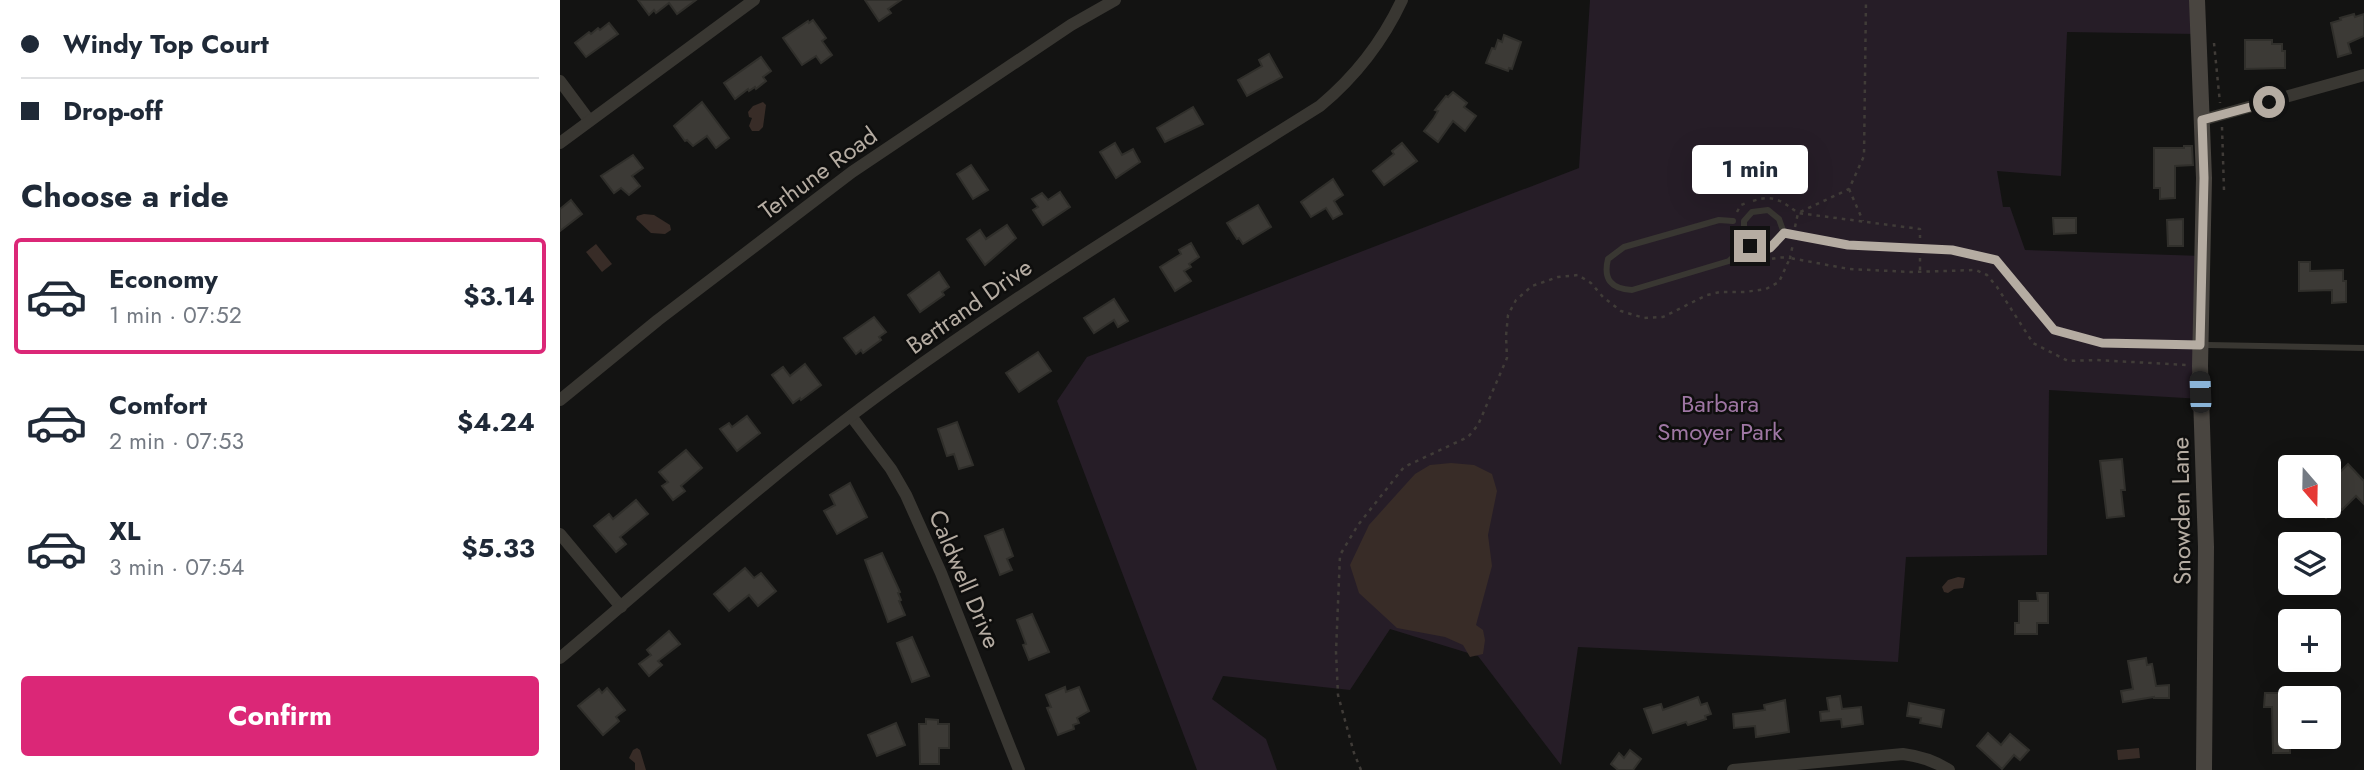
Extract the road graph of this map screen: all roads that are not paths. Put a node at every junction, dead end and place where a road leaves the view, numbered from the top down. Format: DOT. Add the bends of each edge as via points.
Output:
graph roads {
  1 [pos="754,0"];
  2 [pos="1115,0"];
  3 [pos="1402,0"];
  4 [pos="2197,0"];
  5 [pos="2364,75"];
  6 [pos="560,81"];
  7 [pos="589,120"];
  8 [pos="2202,120"];
  9 [pos="560,143"];
  10 [pos="1733,221"];
  11 [pos="1784,233"];
  12 [pos="1741,250"];
  13 [pos="2200,345"];
  14 [pos="2364,348"];
  15 [pos="560,400"];
  16 [pos="851,416"];
  17 [pos="560,534"];
  18 [pos="621,607"];
  19 [pos="560,658"];
  20 [pos="1019,770"];
  21 [pos="1733,770"];
  22 [pos="1949,770"];
  23 [pos="2204,770"];
  1 -- 7 [label="street"];
  2 -- 15 [label="street, Terhune Road" via="852,172"];
  3 -- 16 [label="street, Bertrand Drive" via="1376,49 1320,106 1079,256"];
  4 -- 8 [label="street, Snowden Lane"];
  5 -- 8 [label="street"];
  6 -- 7 [label="street"];
  7 -- 9 [label="street"];
  8 -- 13 [label="street, Snowden Lane"];
  10 -- 12 [label="lane" via="1719,220 1624,247 1608,258 1605,270 1610,283 1632,290 1729,261"];
  11 -- 11 [label="lane" via="1779,219 1768,210 1752,212 1744,222 1750,246 1760,249 1770,248"];
  11 -- 13 [label="lane" via="1848,245 1952,250 1996,260 2054,330 2102,343"];
  13 -- 14 [label="lane"];
  13 -- 23 [label="street, Snowden Lane" via="2206,547"];
  16 -- 18 [label="street, Bertrand Drive"];
  16 -- 20 [label="street, Caldwell Drive" via="906,495 942,573"];
  17 -- 18 [label="street"];
  18 -- 19 [label="street, Bertrand Drive"];
  21 -- 22 [label="street" via="1903,754"];
}
